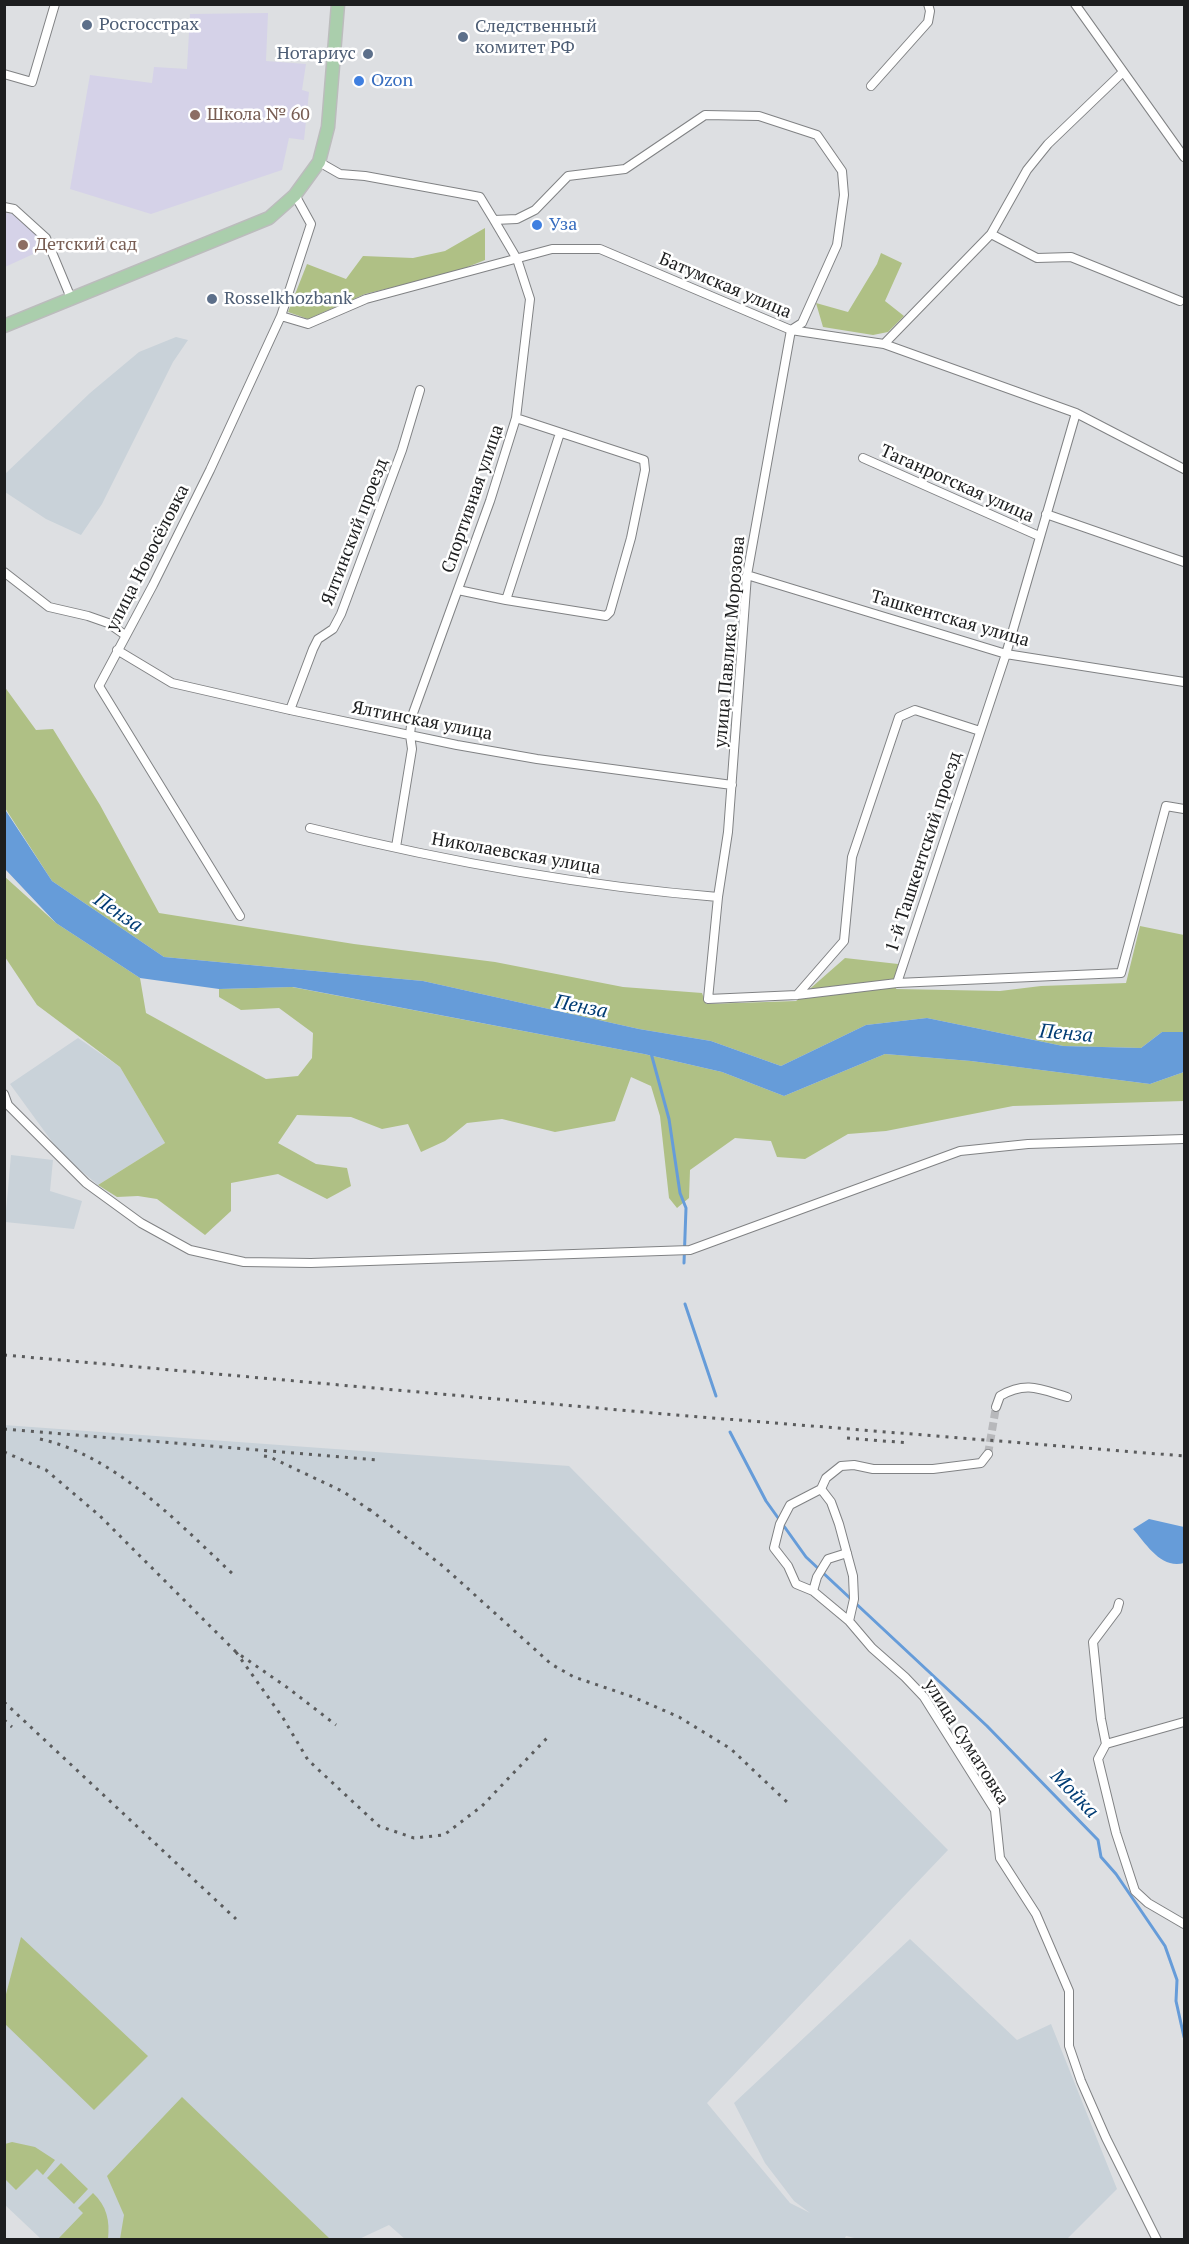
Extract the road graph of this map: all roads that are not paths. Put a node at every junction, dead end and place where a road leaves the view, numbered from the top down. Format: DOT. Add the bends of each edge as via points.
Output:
graph roads {
  1 [pos="55,4"];
  2 [pos="338,4"];
  3 [pos="928,4"];
  4 [pos="1075,4"];
  5 [pos="1123,72"];
  6 [pos="4,74"];
  7 [pos="871,86"];
  8 [pos="1185,157"];
  9 [pos="319,162"];
  10 [pos="295,195"];
  11 [pos="4,207"];
  12 [pos="494,220"];
  13 [pos="991,234"];
  14 [pos="517,259"];
  15 [pos="71,298"];
  16 [pos="1180,301"];
  17 [pos="281,316"];
  18 [pos="4,326"];
  19 [pos="791,330"];
  20 [pos="884,344"];
  21 [pos="420,390"];
  22 [pos="1076,413"];
  23 [pos="516,418"];
  24 [pos="560,433"];
  25 [pos="863,459"];
  26 [pos="1185,469"];
  27 [pos="1046,514"];
  28 [pos="1039,536"];
  29 [pos="1185,562"];
  30 [pos="4,572"];
  31 [pos="747,575"];
  32 [pos="458,590"];
  33 [pos="506,600"];
  34 [pos="125,635"];
  35 [pos="117,650"];
  36 [pos="1006,654"];
  37 [pos="1185,682"];
  38 [pos="290,710"];
  39 [pos="980,731"];
  40 [pos="410,735"];
  41 [pos="732,785"];
  42 [pos="1185,809"];
  43 [pos="310,828"];
  44 [pos="396,848"];
  45 [pos="718,897"];
  46 [pos="240,916"];
  47 [pos="897,983"];
  48 [pos="797,995"];
  49 [pos="4,1094"];
  50 [pos="6,1105"];
  51 [pos="1185,1139"];
  52 [pos="1067,1396"];
  53 [pos="996,1407"];
  54 [pos="988,1454"];
  55 [pos="821,1489"];
  56 [pos="847,1553"];
  57 [pos="813,1591"];
  58 [pos="1119,1603"];
  59 [pos="849,1621"];
  60 [pos="1185,1716"];
  61 [pos="1181,1722"];
  62 [pos="1106,1744"];
  63 [pos="1185,1924"];
  64 [pos="1157,2240"];
  1 -- 6 [label="street" via="32,82"];
  2 -- 9 [label="main road" via="328,127"];
  3 -- 7 [label="street" via="928,21"];
  4 -- 5 [label="street"];
  5 -- 8 [label="street"];
  5 -- 13 [label="street" via="1048,144 1027,170"];
  9 -- 10 [label="main road"];
  9 -- 12 [label="street, Спортивная улица" via="340,174 480,197"];
  10 -- 15 [label="main road" via="269,218"];
  10 -- 17 [label="street, улица Новосёловка" via="311,224"];
  11 -- 15 [label="street" via="14,209 46,238"];
  12 -- 14 [label="street, Спортивная улица"];
  12 -- 19 [label="street, улица Павлика Морозова" via="517,219 535,210 568,176 625,169 705,115 759,117 817,135 842,171 844,195 837,245 801,323"];
  13 -- 16 [label="street" via="1037,258 1071,257"];
  13 -- 20 [label="street"];
  14 -- 17 [label="street, Батумская улица" via="366,299 308,324"];
  14 -- 19 [label="street, Батумская улица" via="552,249 600,249"];
  14 -- 23 [label="street, Спортивная улица" via="530,299"];
  15 -- 18 [label="main road"];
  17 -- 34 [label="street, улица Новосёловка" via="205,480"];
  19 -- 20 [label="street, Батумская улица"];
  19 -- 31 [label="street, улица Павлика Морозова"];
  20 -- 22 [label="street, Батумская улица"];
  21 -- 38 [label="street, Ялтинский проезд" via="399,460 341,614 333,629 318,639"];
  22 -- 26 [label="street, Батумская улица"];
  22 -- 27 [label="street, 1-й Ташкентский проезд"];
  23 -- 24 [label="street, Спортивная улица"];
  23 -- 32 [label="street, Спортивная улица"];
  24 -- 33 [label="street"];
  24 -- 33 [label="street, Спортивная улица" via="644,460 631,538 610,612 606,616"];
  25 -- 28 [label="street, Таганрогская улица"];
  27 -- 28 [label="street, 1-й Ташкентский проезд"];
  27 -- 29 [label="street, Таганрогская улица"];
  28 -- 36 [label="street, 1-й Ташкентский проезд"];
  30 -- 34 [label="street" via="50,608 108,623"];
  31 -- 36 [label="street, Ташкентская улица"];
  31 -- 41 [label="street, улица Павлика Морозова"];
  32 -- 33 [label="street, Спортивная улица"];
  32 -- 40 [label="street, Спортивная улица" via="412,716"];
  34 -- 35 [label="street, улица Новосёловка"];
  35 -- 38 [label="street, Ялтинская улица" via="172,683"];
  35 -- 46 [label="street, улица Новосёловка" via="99,687"];
  36 -- 37 [label="street, Ташкентская улица"];
  36 -- 39 [label="street, 1-й Ташкентский проезд"];
  38 -- 40 [label="street, Ялтинская улица"];
  39 -- 47 [label="street, 1-й Ташкентский проезд"];
  39 -- 48 [label="street" via="915,710 899,717 852,857 844,941"];
  40 -- 41 [label="street, Ялтинская улица" via="537,759"];
  40 -- 44 [label="street, Спортивная улица" via="412,749"];
  41 -- 45 [label="street, улица Павлика Морозова"];
  42 -- 47 [label="street" via="1166,806 1121,973"];
  43 -- 44 [label="street, Николаевская улица"];
  44 -- 45 [label="street, Николаевская улица" via="639,891"];
  45 -- 48 [label="street, улица Павлика Морозова" via="708,999"];
  47 -- 48 [label="street"];
  49 -- 50 [label="street"];
  50 -- 51 [label="street" via="87,1183 141,1223 190,1250 244,1262 676,1252 960,1151 1028,1144"];
  52 -- 53 [label="street" via="1030,1386 1015,1388 1000,1396"];
  54 -- 55 [label="street" via="981,1463 933,1470 841,1466 826,1478"];
  55 -- 56 [label="street" via="831,1502"];
  55 -- 57 [label="street, улица Суматовка" via="790,1504 774,1548 796,1584"];
  56 -- 57 [label="street" via="828,1559"];
  56 -- 59 [label="street" via="854,1587"];
  57 -- 59 [label="street, улица Суматовка"];
  58 -- 62 [label="street" via="1094,1642"];
  59 -- 64 [label="street, улица Суматовка" via="924,1697 995,1810 1000,1858 1036,1914 1069,1991 1069,2046 1081,2081"];
  60 -- 61 [label="street"];
  61 -- 62 [label="street"];
  62 -- 63 [label="street" via="1098,1759 1135,1891"];
}
